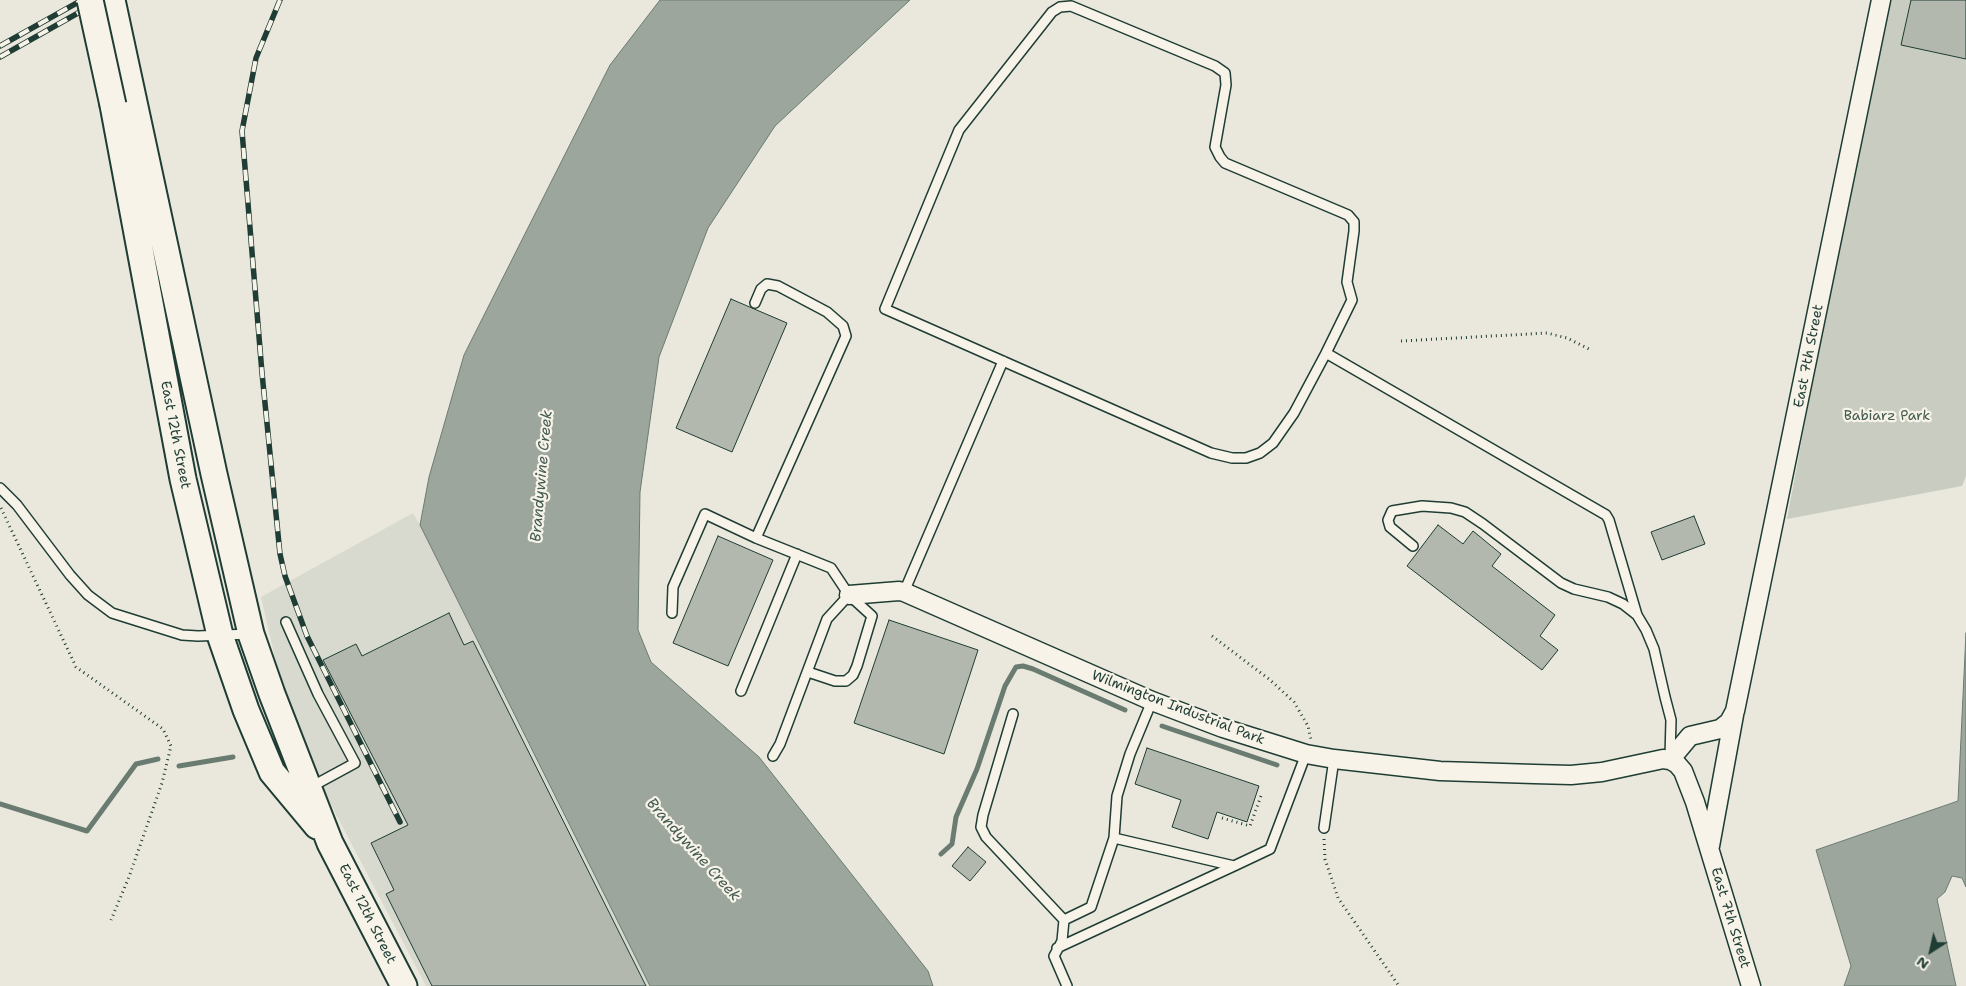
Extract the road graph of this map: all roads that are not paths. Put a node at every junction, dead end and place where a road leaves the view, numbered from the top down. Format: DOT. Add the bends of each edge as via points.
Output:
graph roads {
  1 [pos="90,0"];
  2 [pos="112,0"];
  3 [pos="1880,0"];
  4 [pos="122,100"];
  5 [pos="755,303"];
  6 [pos="1326,353"];
  7 [pos="1003,361"];
  8 [pos="0,488"];
  9 [pos="756,538"];
  10 [pos="1413,546"];
  11 [pos="797,554"];
  12 [pos="904,592"];
  13 [pos="849,595"];
  14 [pos="672,613"];
  15 [pos="1637,615"];
  16 [pos="286,622"];
  17 [pos="251,634"];
  18 [pos="220,635"];
  19 [pos="808,672"];
  20 [pos="741,691"];
  21 [pos="1152,701"];
  22 [pos="1735,711"];
  23 [pos="1014,714"];
  24 [pos="1310,755"];
  25 [pos="773,756"];
  26 [pos="1334,759"];
  27 [pos="1670,760"];
  28 [pos="309,788"];
  29 [pos="1324,828"];
  30 [pos="1114,838"];
  31 [pos="330,843"];
  32 [pos="1709,849"];
  33 [pos="1234,866"];
  34 [pos="1064,920"];
  35 [pos="1057,948"];
  36 [pos="404,986"];
  37 [pos="1067,986"];
  38 [pos="1751,986"];
  1 -- 4 [label="main road, East 12th Street, bridge"];
  2 -- 4 [label="main road, East 12th Street"];
  3 -- 22 [label="street, East 7th Street"];
  4 -- 17 [label="main road, East 12th Street"];
  4 -- 18 [label="main road, East 12th Street" via="183,478"];
  5 -- 9 [label="lane" via="767,284 778,286 827,312 843,326 846,336"];
  6 -- 7 [label="lane" via="1294,413 1273,443 1246,458 1211,453"];
  6 -- 7 [label="lane" via="1352,300 1346,282 1354,222 1348,215 1225,163 1215,147 1226,85 1225,73 1072,6 1052,12 959,130 885,309"];
  6 -- 15 [label="lane" via="1606,515"];
  7 -- 12 [label="lane"];
  8 -- 18 [label="lane" via="88,596 112,613 182,635"];
  9 -- 11 [label="lane"];
  9 -- 14 [label="lane" via="705,514 673,587"];
  10 -- 15 [label="lane" via="1390,527 1388,520 1392,511 1422,506 1465,512 1561,583 1608,597"];
  11 -- 13 [label="lane" via="832,568"];
  11 -- 20 [label="lane"];
  12 -- 13 [label="street, Wilmington Industrial Park"];
  12 -- 21 [label="street, Wilmington Industrial Park"];
  13 -- 19 [label="lane" via="827,619"];
  13 -- 19 [label="lane" via="872,616 853,675 846,681 835,681"];
  15 -- 27 [label="lane" via="1654,649 1671,720"];
  16 -- 28 [label="lane" via="318,694 355,763"];
  17 -- 18 [label="lane"];
  17 -- 28 [label="main road, East 12th Street"];
  18 -- 31 [label="main road, East 12th Street" via="272,772"];
  19 -- 25 [label="lane"];
  21 -- 24 [label="street, Wilmington Industrial Park"];
  21 -- 30 [label="lane" via="1117,796"];
  22 -- 27 [label="street, East 7th Street" via="1720,729 1690,736"];
  22 -- 32 [label="street, East 7th Street"];
  23 -- 34 [label="lane" via="981,827 986,837"];
  24 -- 26 [label="street, Wilmington Industrial Park"];
  24 -- 33 [label="lane" via="1270,849"];
  26 -- 27 [label="street, Wilmington Industrial Park" via="1440,771 1571,775"];
  26 -- 29 [label="lane"];
  27 -- 32 [label="street, East 7th Street" via="1683,771"];
  28 -- 31 [label="main road, East 12th Street"];
  30 -- 33 [label="lane"];
  30 -- 34 [label="lane" via="1091,907"];
  31 -- 36 [label="main road, East 12th Street"];
  32 -- 38 [label="street, East 7th Street"];
  33 -- 35 [label="lane"];
  34 -- 35 [label="lane" via="1062,941"];
  35 -- 37 [label="lane" via="1054,956"];
}
